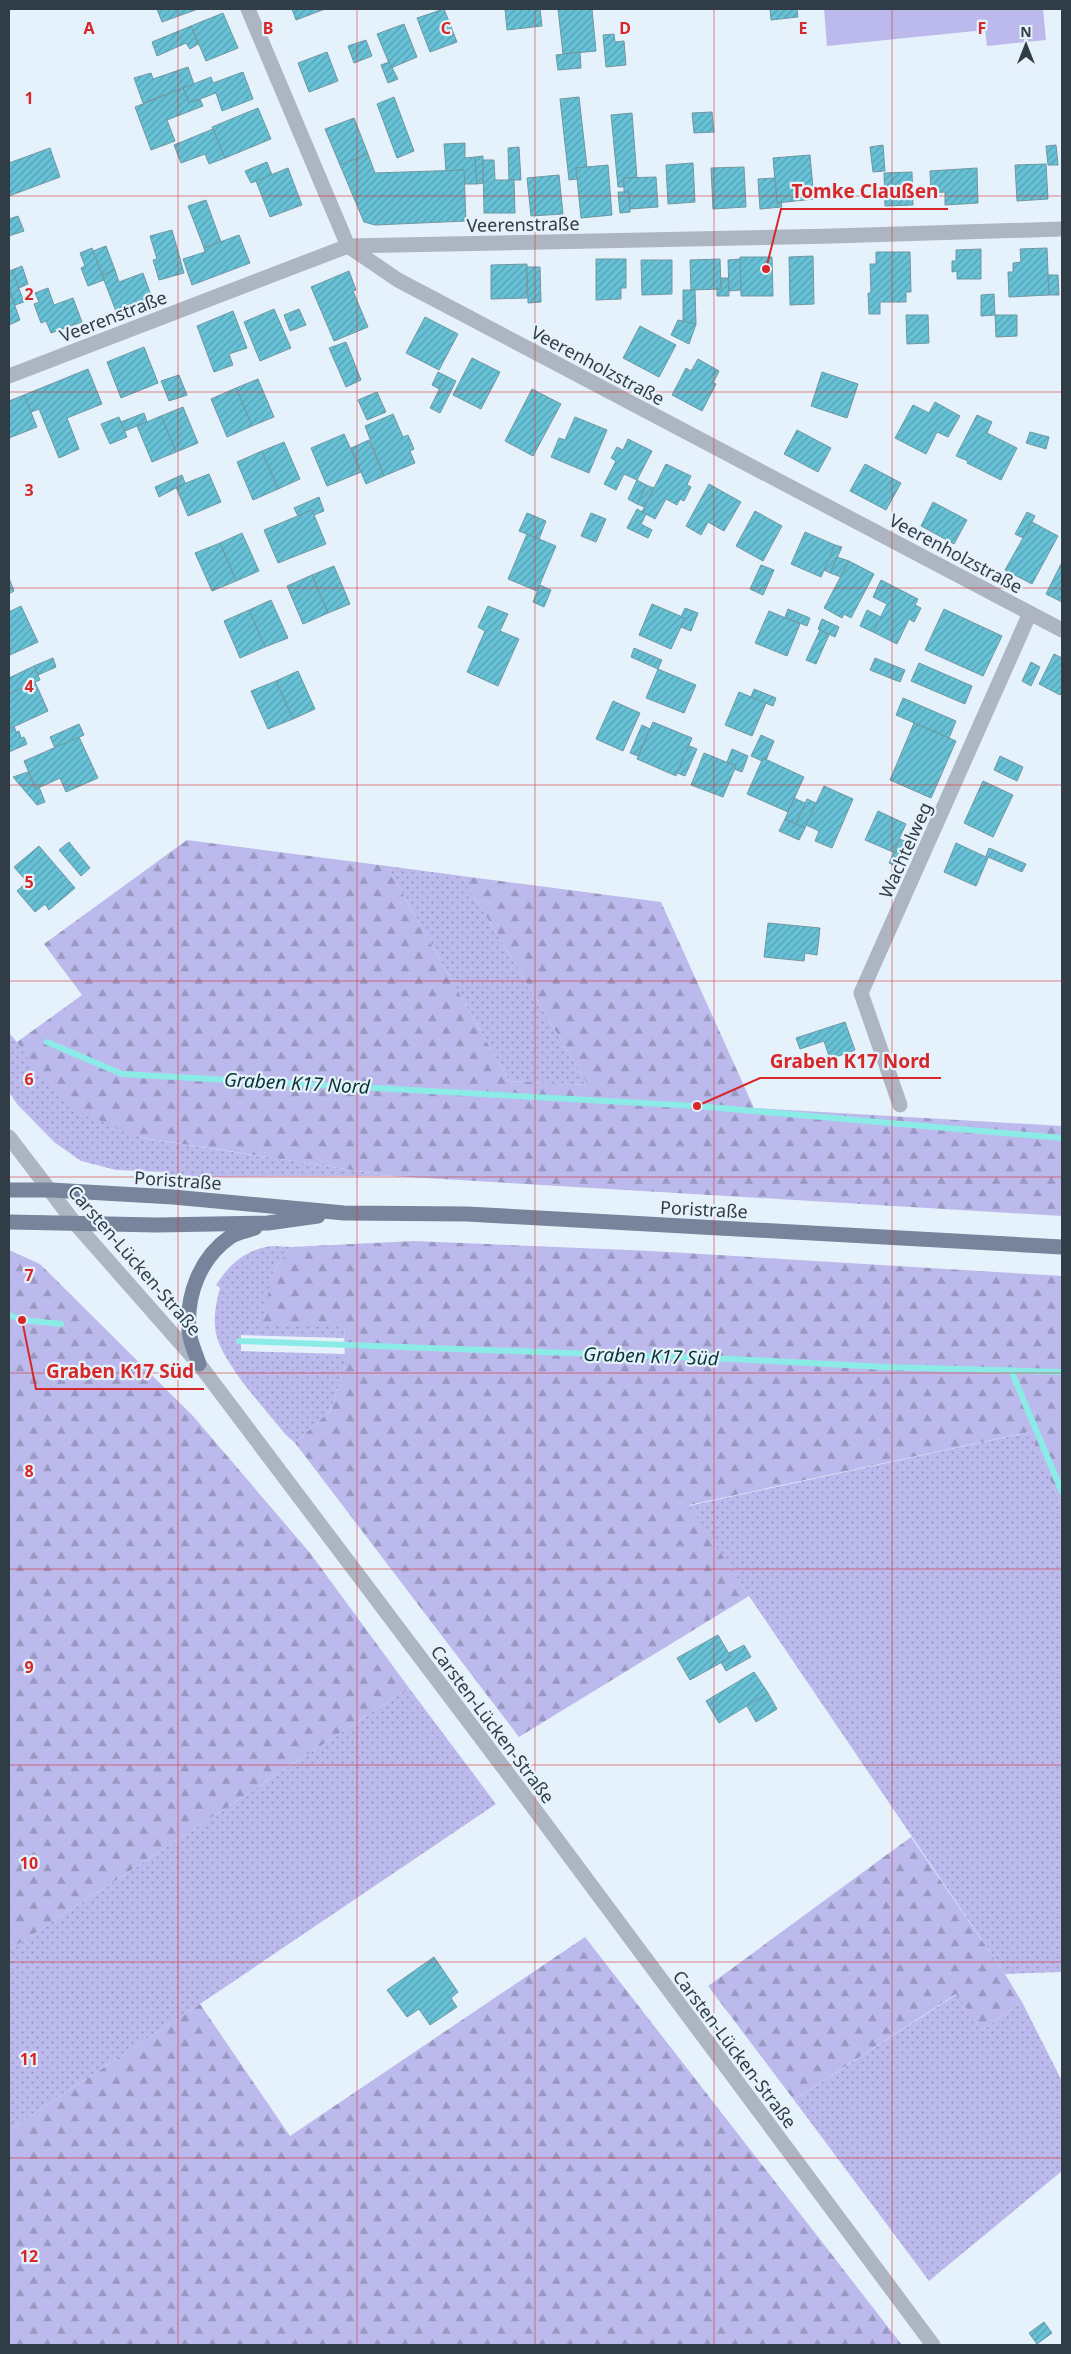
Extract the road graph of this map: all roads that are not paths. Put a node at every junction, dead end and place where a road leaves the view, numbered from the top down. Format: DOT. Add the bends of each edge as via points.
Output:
graph roads {
  1 [pos="248,9"];
  2 [pos="1062,229"];
  3 [pos="348,246"];
  4 [pos="9,376"];
  5 [pos="1030,613"];
  6 [pos="1062,630"];
  7 [pos="900,1105"];
  8 [pos="9,1138"];
  9 [pos="9,1190"];
  10 [pos="51,1190"];
  11 [pos="344,1213"];
  12 [pos="9,1222"];
  13 [pos="74,1222"];
  14 [pos="268,1224"];
  15 [pos="1062,1247"];
  16 [pos="199,1364"];
  17 [pos="932,2345"];
  1 -- 3 [label="street"];
  2 -- 3 [label="street, Veerenstraße"];
  3 -- 4 [label="street, Veerenstraße"];
  3 -- 5 [label="street, Veerenholzstraße" via="398,280"];
  5 -- 6 [label="street, Veerenholzstraße"];
  5 -- 7 [label="street, Wachtelweg" via="861,993"];
  8 -- 10 [label="street, Carsten-Lücken-Straße"];
  9 -- 10 [label="main road, Poristraße"];
  10 -- 11 [label="main road, Poristraße"];
  10 -- 13 [label="street, Carsten-Lücken-Straße"];
  11 -- 14 [label="main road, Poristraße"];
  11 -- 15 [label="main road, Poristraße" via="467,1214"];
  12 -- 13 [label="main road, Poristraße"];
  13 -- 14 [label="main road, Poristraße"];
  13 -- 16 [label="street, Carsten-Lücken-Straße"];
  14 -- 16 [label="main road" via="231,1236 201,1267 189,1306 189,1333"];
  16 -- 17 [label="street, Carsten-Lücken-Straße"];
}
